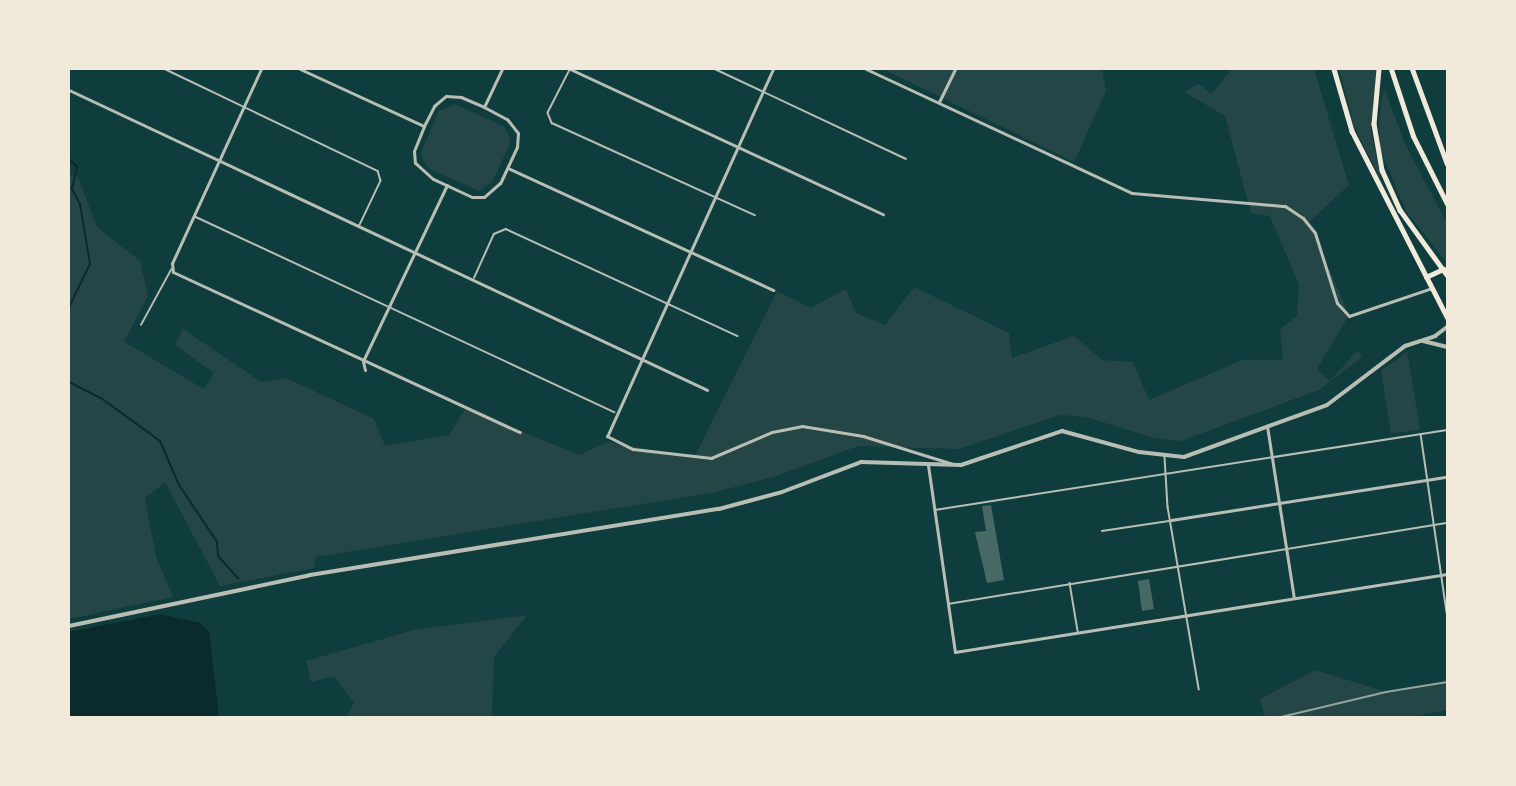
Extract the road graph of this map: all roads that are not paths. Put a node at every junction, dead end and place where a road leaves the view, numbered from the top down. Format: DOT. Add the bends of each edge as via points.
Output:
graph roads {
  1 [pos="165,69"];
  2 [pos="261,69"];
  3 [pos="300,69"];
  4 [pos="502,69"];
  5 [pos="570,69"];
  6 [pos="715,69"];
  7 [pos="773,69"];
  8 [pos="866,69"];
  9 [pos="956,69"];
  10 [pos="1334,69"];
  11 [pos="1379,69"];
  12 [pos="1391,69"];
  13 [pos="1412,69"];
  14 [pos="69,90"];
  15 [pos="763,92"];
  16 [pos="939,102"];
  17 [pos="243,108"];
  18 [pos="484,108"];
  19 [pos="424,126"];
  20 [pos="737,147"];
  21 [pos="906,159"];
  22 [pos="219,160"];
  23 [pos="1447,164"];
  24 [pos="508,168"];
  25 [pos="447,185"];
  26 [pos="714,197"];
  27 [pos="1447,204"];
  28 [pos="883,214"];
  29 [pos="755,215"];
  30 [pos="194,216"];
  31 [pos="360,226"];
  32 [pos="690,250"];
  33 [pos="416,252"];
  34 [pos="172,269"];
  35 [pos="1443,269"];
  36 [pos="1447,274"];
  37 [pos="1426,277"];
  38 [pos="474,279"];
  39 [pos="1432,288"];
  40 [pos="773,290"];
  41 [pos="665,304"];
  42 [pos="390,307"];
  43 [pos="1447,316"];
  44 [pos="141,325"];
  45 [pos="1447,327"];
  46 [pos="738,336"];
  47 [pos="1423,341"];
  48 [pos="1447,347"];
  49 [pos="640,357"];
  50 [pos="363,361"];
  51 [pos="365,370"];
  52 [pos="707,390"];
  53 [pos="615,412"];
  54 [pos="1267,426"];
  55 [pos="1447,430"];
  56 [pos="520,432"];
  57 [pos="1420,434"];
  58 [pos="1165,457"];
  59 [pos="1272,457"];
  60 [pos="928,465"];
  61 [pos="956,466"];
  62 [pos="1164,474"];
  63 [pos="1447,477"];
  64 [pos="1428,480"];
  65 [pos="1279,504"];
  66 [pos="934,510"];
  67 [pos="1171,520"];
  68 [pos="1447,523"];
  69 [pos="1435,525"];
  70 [pos="1102,531"];
  71 [pos="1286,548"];
  72 [pos="1178,565"];
  73 [pos="1447,574"];
  74 [pos="1441,575"];
  75 [pos="1070,582"];
  76 [pos="1294,598"];
  77 [pos="948,604"];
  78 [pos="1447,613"];
  79 [pos="1187,615"];
  80 [pos="69,626"];
  81 [pos="1078,632"];
  82 [pos="1200,689"];
  1 -- 17 [label="lane"];
  2 -- 17 [label="street"];
  3 -- 19 [label="street"];
  4 -- 18 [label="street"];
  5 -- 20 [label="street"];
  5 -- 26 [label="lane" via="548,113 552,123"];
  6 -- 15 [label="lane"];
  7 -- 15 [label="street"];
  8 -- 16 [label="street"];
  9 -- 16 [label="street"];
  10 -- 37 [label="main road" via="1352,131"];
  11 -- 35 [label="main road" via="1374,124 1382,170 1400,210"];
  12 -- 27 [label="highway" via="1413,136"];
  13 -- 23 [label="highway"];
  14 -- 22 [label="street"];
  15 -- 20 [label="street"];
  15 -- 21 [label="lane"];
  16 -- 39 [label="street" via="1134,193 1275,203 1303,218 1320,243 1340,309 1349,316"];
  17 -- 22 [label="street"];
  17 -- 31 [label="lane" via="378,171 381,181"];
  18 -- 19 [label="street" via="461,97 447,96 434,106"];
  18 -- 24 [label="street" via="507,119 518,133"];
  19 -- 25 [label="street" via="414,151 415,163 422,172"];
  20 -- 26 [label="street"];
  20 -- 28 [label="street"];
  22 -- 30 [label="street"];
  22 -- 31 [label="street"];
  24 -- 25 [label="street" via="496,189 484,197 472,197"];
  24 -- 32 [label="street"];
  25 -- 33 [label="street"];
  26 -- 29 [label="lane"];
  26 -- 32 [label="street"];
  30 -- 34 [label="street"];
  30 -- 42 [label="lane"];
  31 -- 33 [label="street"];
  32 -- 40 [label="street"];
  32 -- 41 [label="street"];
  33 -- 38 [label="street"];
  33 -- 42 [label="street"];
  34 -- 44 [label="lane"];
  34 -- 50 [label="street"];
  35 -- 36 [label="main road"];
  35 -- 37 [label="main road"];
  37 -- 39 [label="main road"];
  38 -- 41 [label="lane" via="494,234 502,228"];
  38 -- 49 [label="street"];
  39 -- 43 [label="main road"];
  41 -- 46 [label="lane"];
  41 -- 49 [label="street"];
  42 -- 50 [label="street"];
  42 -- 53 [label="lane"];
  45 -- 47 [label="street"];
  47 -- 48 [label="street"];
  47 -- 54 [label="street" via="1400,350 1327,405"];
  49 -- 52 [label="street"];
  49 -- 53 [label="street"];
  50 -- 51 [label="street"];
  50 -- 56 [label="street"];
  53 -- 61 [label="street" via="607,429 609,439 633,449 711,458 772,432 802,426 881,440 945,458"];
  54 -- 58 [label="street" via="1193,455"];
  54 -- 59 [label="street"];
  55 -- 57 [label="lane"];
  57 -- 59 [label="lane"];
  57 -- 64 [label="lane"];
  58 -- 61 [label="street" via="1062,431"];
  58 -- 62 [label="lane"];
  59 -- 62 [label="lane"];
  59 -- 65 [label="street"];
  60 -- 61 [label="street"];
  60 -- 66 [label="street"];
  60 -- 80 [label="street" via="861,462 766,497 719,509 310,574"];
  62 -- 66 [label="lane"];
  62 -- 67 [label="lane"];
  63 -- 64 [label="street"];
  64 -- 65 [label="street"];
  64 -- 69 [label="lane"];
  65 -- 67 [label="street"];
  65 -- 71 [label="street"];
  66 -- 77 [label="street"];
  67 -- 70 [label="lane"];
  67 -- 72 [label="lane"];
  68 -- 69 [label="lane"];
  69 -- 71 [label="lane"];
  69 -- 74 [label="lane"];
  71 -- 72 [label="lane"];
  71 -- 76 [label="street"];
  72 -- 75 [label="lane"];
  72 -- 79 [label="lane"];
  73 -- 74 [label="street"];
  74 -- 76 [label="street"];
  74 -- 78 [label="lane"];
  75 -- 77 [label="lane"];
  75 -- 81 [label="lane"];
  76 -- 79 [label="street"];
  77 -- 81 [label="street" via="955,652"];
  79 -- 81 [label="street"];
  79 -- 82 [label="lane"];
}
